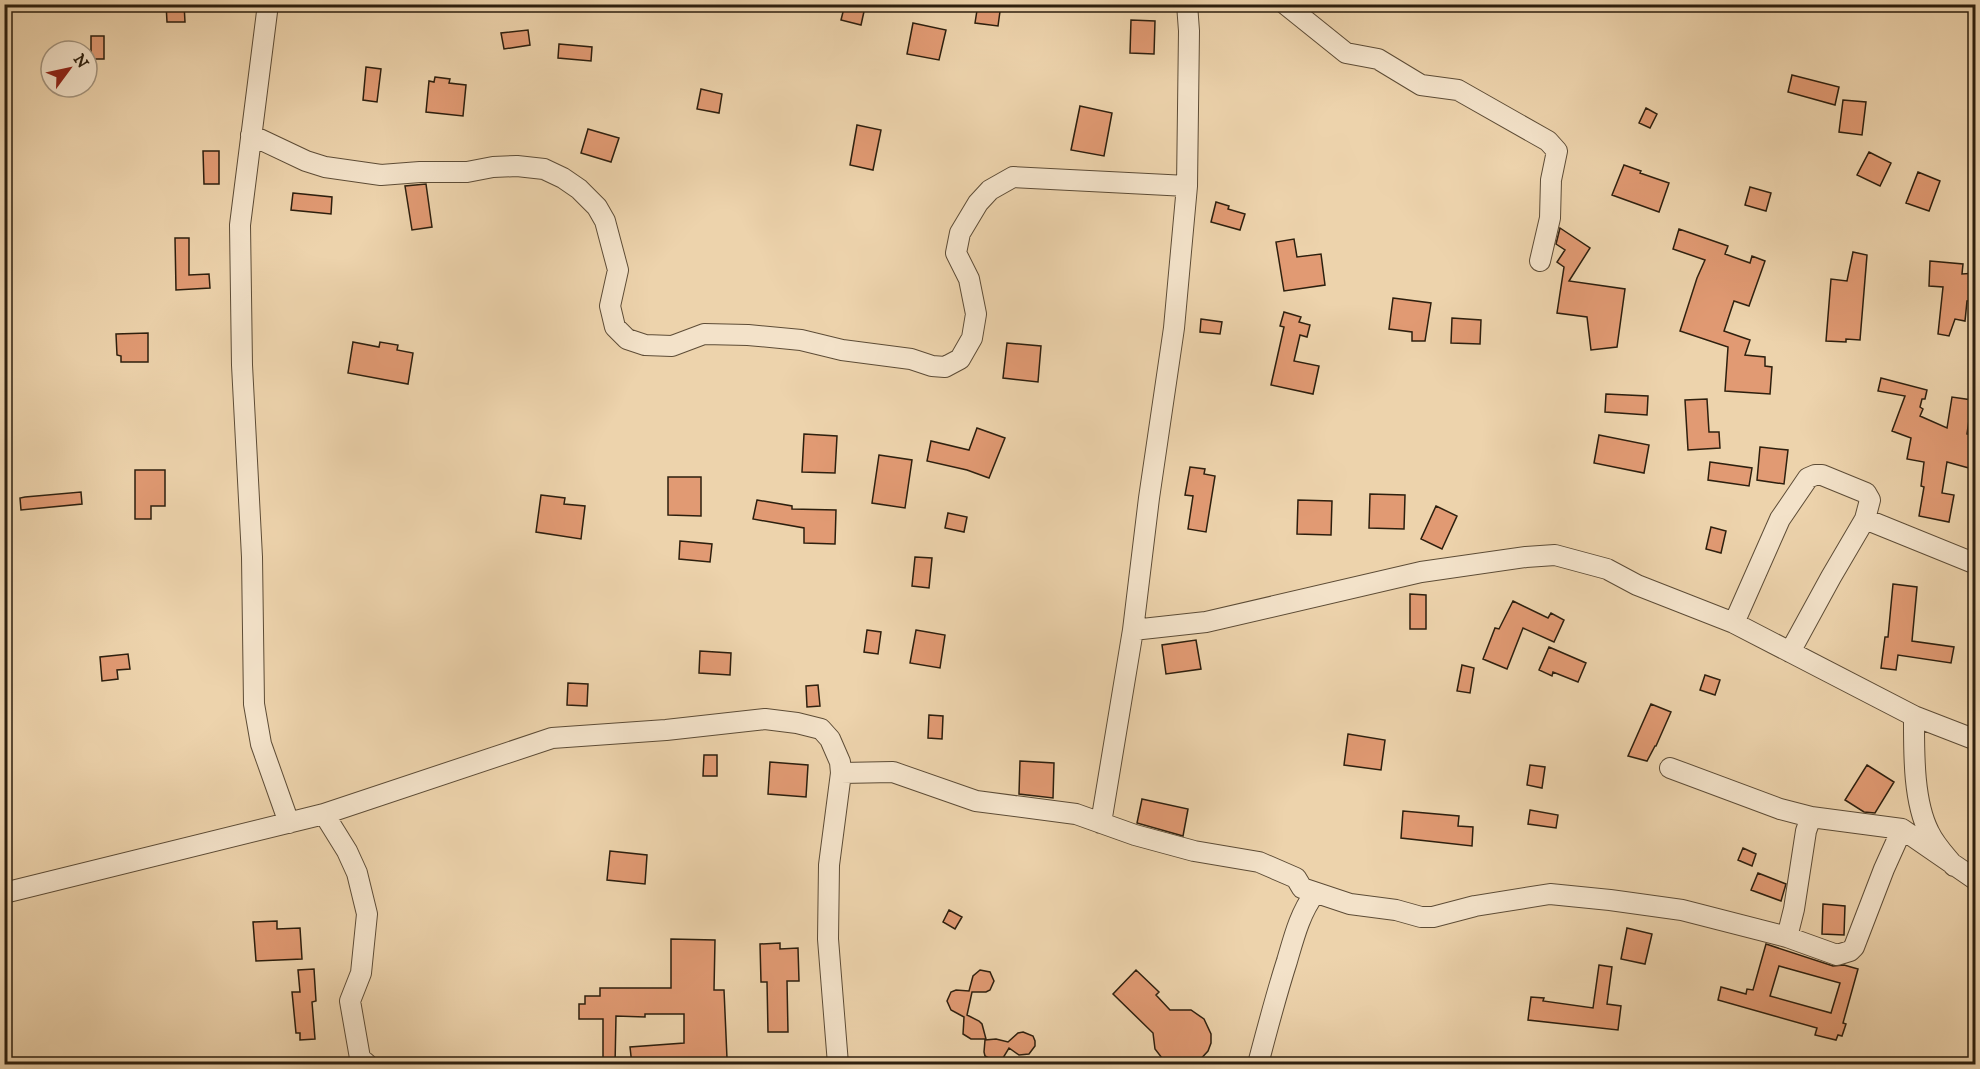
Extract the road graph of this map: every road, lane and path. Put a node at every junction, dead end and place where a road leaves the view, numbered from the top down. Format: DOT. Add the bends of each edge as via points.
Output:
graph roads {
  1 [pos="268,4"];
  2 [pos="1187,4"];
  3 [pos="1285,4"];
  4 [pos="251,135"];
  5 [pos="1187,186"];
  6 [pos="1540,261"];
  7 [pos="1865,519"];
  8 [pos="1976,564"];
  9 [pos="1734,623"];
  10 [pos="1133,630"];
  11 [pos="1790,652"];
  12 [pos="1914,716"];
  13 [pos="1976,740"];
  14 [pos="1670,768"];
  15 [pos="841,773"];
  16 [pos="324,814"];
  17 [pos="1811,817"];
  18 [pos="289,823"];
  19 [pos="1101,823"];
  20 [pos="1902,830"];
  21 [pos="1954,866"];
  22 [pos="1976,880"];
  23 [pos="1315,892"];
  24 [pos="4,893"];
  25 [pos="1787,937"];
  26 [pos="367,1065"];
  27 [pos="838,1065"];
  28 [pos="1258,1065"];
  1 -- 4 [label="street"];
  2 -- 5 [label="street"];
  3 -- 6 [label="street" via="1346,52 1378,59 1421,85 1458,90 1548,141 1557,151 1551,180 1551,218"];
  4 -- 5 [label="street" via="325,167 381,176 517,166 544,169 563,177 597,207 605,221 618,270 610,306 615,327 627,339 645,345 672,346 704,334 748,335 801,340 945,367 960,359 972,338 976,314 969,279 956,253 960,233 990,190 1013,177"];
  4 -- 18 [label="street" via="240,225 254,704 261,744"];
  5 -- 10 [label="street" via="1174,328"];
  7 -- 8 [label="street"];
  7 -- 9 [label="street" via="1870,500 1866,493 1822,475 1808,478 1780,519"];
  7 -- 11 [label="street"];
  9 -- 10 [label="street" via="1606,569 1555,555 1420,572 1206,622"];
  9 -- 11 [label="street"];
  10 -- 19 [label="street"];
  11 -- 12 [label="street"];
  12 -- 13 [label="street"];
  12 -- 21 [label="street" via="1914,757 1923,818 1936,845"];
  14 -- 17 [label="street"];
  15 -- 16 [label="street" via="830,739 821,729 765,719 552,738"];
  15 -- 19 [label="street" via="893,772 976,801 1076,814"];
  15 -- 27 [label="street" via="829,876 828,939"];
  16 -- 18 [label="street"];
  16 -- 26 [label="street" via="357,873 367,914 361,973 350,1001 360,1058"];
  17 -- 20 [label="street"];
  17 -- 25 [label="street"];
  18 -- 24 [label="street"];
  19 -- 23 [label="street" via="1194,851 1259,862 1296,878 1302,888"];
  20 -- 21 [label="street"];
  20 -- 25 [label="street" via="1850,951 1837,955"];
  21 -- 22 [label="street"];
  23 -- 25 [label="street" via="1350,904 1421,917 1550,894 1682,910"];
  23 -- 28 [label="street" via="1298,923"];
}
